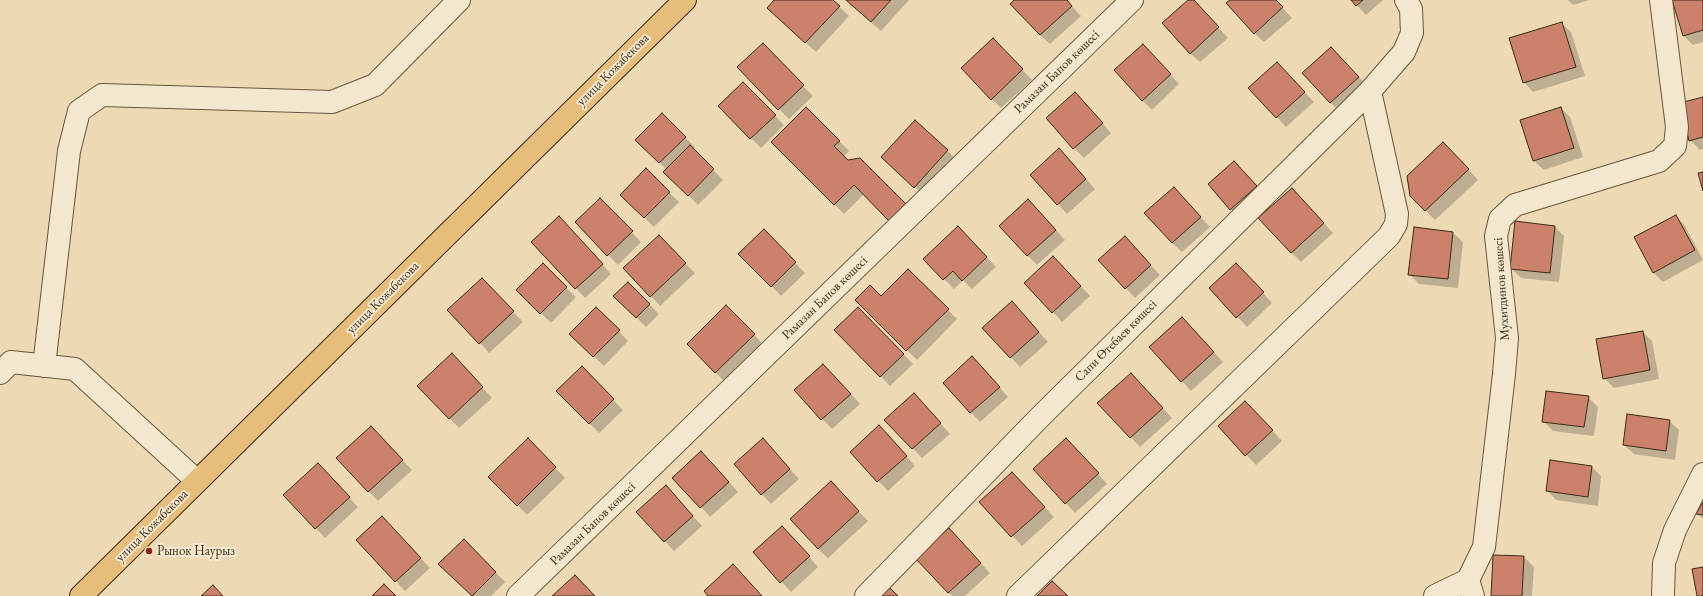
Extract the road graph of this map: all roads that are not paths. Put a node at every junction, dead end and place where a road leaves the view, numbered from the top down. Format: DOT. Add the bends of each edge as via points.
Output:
graph roads {
  1 [pos="459,0"];
  2 [pos="685,0"];
  3 [pos="1132,0"];
  4 [pos="1406,0"];
  5 [pos="1661,0"];
  6 [pos="1370,92"];
  7 [pos="44,366"];
  8 [pos="0,372"];
  9 [pos="1703,474"];
  10 [pos="197,481"];
  11 [pos="1470,588"];
  12 [pos="80,596"];
  13 [pos="518,596"];
  14 [pos="866,596"];
  15 [pos="1018,596"];
  16 [pos="1435,596"];
  17 [pos="1663,596"];
  1 -- 7 [label="street" via="375,85 332,102 102,95 79,111 68,151"];
  2 -- 10 [label="main road, улица Кожабекова"];
  3 -- 13 [label="street, Рамазан Бапов көшесі"];
  4 -- 6 [label="street, Сапи Өтебаев көшесі" via="1411,9 1412,33 1404,52"];
  5 -- 11 [label="street, Мухитдинов көшесі" via="1677,126 1674,146 1659,161 1516,205 1500,219 1496,236 1506,338 1504,374 1484,547"];
  6 -- 14 [label="street, Сапи Өтебаев көшесі" via="1040,417"];
  6 -- 15 [label="street" via="1397,214 1396,224 1389,236"];
  7 -- 8 [label="street" via="11,362"];
  7 -- 10 [label="street" via="75,369"];
  9 -- 17 [label="street" via="1675,530 1664,562"];
  10 -- 12 [label="main road, улица Кожабекова"];
  11 -- 16 [label="street"];
}
